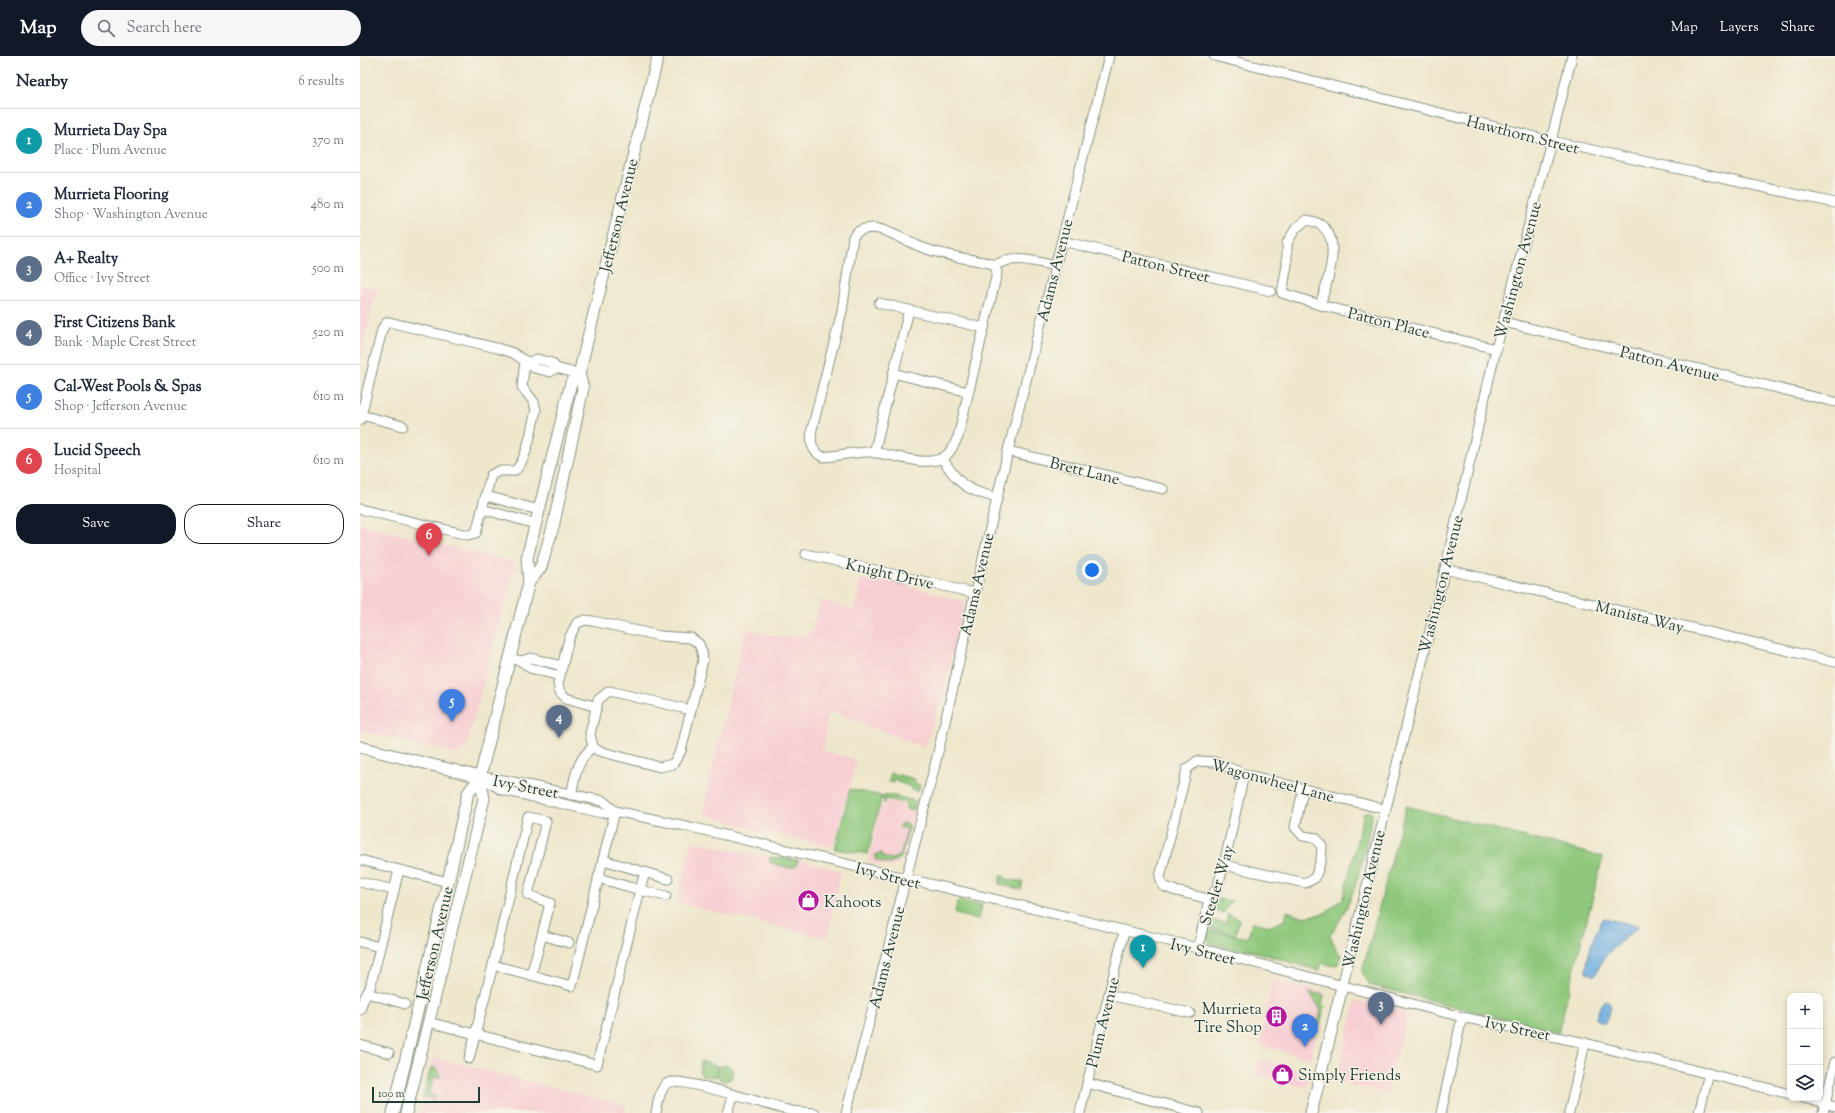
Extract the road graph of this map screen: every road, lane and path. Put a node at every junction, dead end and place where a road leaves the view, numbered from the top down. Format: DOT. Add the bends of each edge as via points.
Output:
graph roads {
  1 [pos="658,56"];
  2 [pos="1109,56"];
  3 [pos="1214,56"];
  4 [pos="1572,56"];
  5 [pos="1551,141"];
  6 [pos="1835,203"];
  7 [pos="1062,241"];
  8 [pos="996,265"];
  9 [pos="1055,266"];
  10 [pos="1271,291"];
  11 [pos="879,303"];
  12 [pos="1320,305"];
  13 [pos="909,310"];
  14 [pos="1504,322"];
  15 [pos="984,328"];
  16 [pos="1496,348"];
  17 [pos="527,361"];
  18 [pos="894,373"];
  19 [pos="579,374"];
  20 [pos="968,392"];
  21 [pos="1835,402"];
  22 [pos="361,418"];
  23 [pos="403,426"];
  24 [pos="1008,451"];
  25 [pos="874,453"];
  26 [pos="942,458"];
  27 [pos="548,477"];
  28 [pos="1163,489"];
  29 [pos="486,496"];
  30 [pos="997,498"];
  31 [pos="505,501"];
  32 [pos="360,509"];
  33 [pos="482,509"];
  34 [pos="539,510"];
  35 [pos="502,514"];
  36 [pos="536,524"];
  37 [pos="553,527"];
  38 [pos="806,554"];
  39 [pos="1445,569"];
  40 [pos="529,582"];
  41 [pos="974,593"];
  42 [pos="516,659"];
  43 [pos="1835,662"];
  44 [pos="562,666"];
  45 [pos="560,676"];
  46 [pos="597,707"];
  47 [pos="691,710"];
  48 [pos="360,747"];
  49 [pos="593,747"];
  50 [pos="1244,774"];
  51 [pos="480,777"];
  52 [pos="1303,790"];
  53 [pos="571,795"];
  54 [pos="1384,809"];
  55 [pos="616,811"];
  56 [pos="360,860"];
  57 [pos="603,860"];
  58 [pos="1224,865"];
  59 [pos="399,870"];
  60 [pos="645,872"];
  61 [pos="598,878"];
  62 [pos="668,879"];
  63 [pos="906,879"];
  64 [pos="360,882"];
  65 [pos="448,882"];
  66 [pos="394,890"];
  67 [pos="640,890"];
  68 [pos="666,896"];
  69 [pos="1209,899"];
  70 [pos="1124,932"];
  71 [pos="542,935"];
  72 [pos="360,942"];
  73 [pos="569,943"];
  74 [pos="380,947"];
  75 [pos="1198,948"];
  76 [pos="493,965"];
  77 [pos="531,975"];
  78 [pos="1342,987"];
  79 [pos="367,993"];
  80 [pos="1109,995"];
  81 [pos="405,1004"];
  82 [pos="360,1010"];
  83 [pos="1190,1013"];
  84 [pos="1462,1017"];
  85 [pos="428,1022"];
  86 [pos="413,1035"];
  87 [pos="476,1035"];
  88 [pos="1586,1043"];
  89 [pos="360,1045"];
  90 [pos="388,1053"];
  91 [pos="470,1059"];
  92 [pos="418,1061"];
  93 [pos="1835,1062"];
  94 [pos="1709,1074"];
  95 [pos="1087,1083"];
  96 [pos="1787,1093"];
  97 [pos="733,1096"];
  98 [pos="1816,1101"];
  99 [pos="1831,1105"];
  100 [pos="799,1112"];
  101 [pos="394,1113"];
  102 [pos="406,1113"];
  103 [pos="656,1113"];
  104 [pos="728,1113"];
  105 [pos="814,1113"];
  106 [pos="846,1113"];
  107 [pos="1080,1113"];
  108 [pos="1199,1113"];
  109 [pos="1311,1113"];
  110 [pos="1440,1113"];
  111 [pos="1569,1113"];
  112 [pos="1699,1113"];
  113 [pos="1823,1113"];
  1 -- 19 [label="main road, Jefferson Avenue"];
  2 -- 7 [label="street, Adams Avenue"];
  3 -- 5 [label="street, Hawthorn Street"];
  4 -- 5 [label="street, Washington Avenue"];
  5 -- 6 [label="street, Hawthorn Street"];
  5 -- 14 [label="street, Washington Avenue"];
  7 -- 9 [label="street, Adams Avenue"];
  7 -- 10 [label="street, Patton Street"];
  8 -- 9 [label="street" via="1009,260 1023,259"];
  8 -- 15 [label="street" via="998,273"];
  8 -- 25 [label="street" via="916,245 883,229 863,229 856,232 850,247 839,324 810,439 816,454 823,457"];
  9 -- 24 [label="street, Adams Avenue"];
  11 -- 13 [label="street"];
  12 -- 12 [label="street, Patton Place" via="1282,293 1287,265 1287,243 1296,228 1306,220 1314,220 1328,233 1333,255"];
  12 -- 16 [label="street, Patton Place"];
  13 -- 15 [label="street"];
  13 -- 18 [label="street"];
  14 -- 16 [label="street, Washington Avenue"];
  14 -- 21 [label="street, Patton Avenue"];
  15 -- 20 [label="street"];
  16 -- 39 [label="street, Washington Avenue"];
  17 -- 19 [label="street" via="537,359 552,363 556,368"];
  17 -- 22 [label="street" via="497,348 393,322 386,323 382,330"];
  17 -- 29 [label="street" via="522,387 534,402 536,410 524,457 521,466 514,472 499,471 491,475"];
  18 -- 20 [label="street"];
  18 -- 25 [label="street"];
  19 -- 27 [label="main road, Jefferson Avenue" via="571,383"];
  19 -- 37 [label="main road, Jefferson Avenue" via="583,388"];
  20 -- 26 [label="street" via="958,437"];
  22 -- 23 [label="street"];
  24 -- 28 [label="street, Brett Lane"];
  24 -- 30 [label="street, Adams Avenue"];
  25 -- 26 [label="street" via="925,461"];
  26 -- 30 [label="street" via="963,486"];
  27 -- 34 [label="main road, Jefferson Avenue"];
  27 -- 37 [label="main road" via="551,493 545,522"];
  29 -- 31 [label="street"];
  29 -- 33 [label="street"];
  30 -- 41 [label="street, Adams Avenue"];
  31 -- 34 [label="street"];
  31 -- 35 [label="street"];
  32 -- 33 [label="street" via="472,535 478,530"];
  33 -- 35 [label="street"];
  34 -- 36 [label="main road, Jefferson Avenue"];
  35 -- 36 [label="street"];
  36 -- 40 [label="main road, Jefferson Avenue" via="527,558"];
  37 -- 40 [label="main road, Jefferson Avenue" via="541,567"];
  38 -- 41 [label="street, Knight Drive"];
  39 -- 43 [label="street, Manista Way"];
  39 -- 54 [label="street, Washington Avenue"];
  40 -- 42 [label="main road, Jefferson Avenue"];
  41 -- 63 [label="street, Adams Avenue"];
  42 -- 44 [label="street" via="531,658"];
  42 -- 45 [label="street" via="530,668"];
  42 -- 51 [label="main road, Jefferson Avenue"];
  44 -- 45 [label="street"];
  44 -- 47 [label="street" via="572,629 584,620 653,635 691,638 699,644 703,660"];
  45 -- 46 [label="street" via="560,692 566,698"];
  46 -- 47 [label="street" via="598,700 609,691"];
  46 -- 49 [label="street" via="590,734"];
  47 -- 49 [label="street" via="681,751 674,762 666,766 660,767 599,751"];
  48 -- 51 [label="main road"];
  49 -- 53 [label="street" via="580,761"];
  50 -- 52 [label="street, Wagonwheel Lane"];
  50 -- 58 [label="street, Steeler Way"];
  50 -- 69 [label="street, Wagonwheel Lane" via="1215,762 1197,761 1187,769 1160,877 1164,886"];
  51 -- 53 [label="street, Ivy Street"];
  51 -- 55 [label="street, Ivy Street" via="502,790 602,814"];
  51 -- 65 [label="main road, Jefferson Avenue" via="468,794"];
  51 -- 85 [label="main road, Jefferson Avenue" via="484,799"];
  52 -- 54 [label="street, Wagonwheel Lane"];
  52 -- 58 [label="street" via="1295,827 1303,836 1316,838 1322,846 1321,860 1315,878 1305,883"];
  53 -- 55 [label="street, Ivy Street" via="603,801"];
  54 -- 78 [label="street, Washington Avenue"];
  55 -- 57 [label="street"];
  55 -- 63 [label="street, Ivy Street"];
  56 -- 59 [label="street"];
  57 -- 60 [label="street"];
  57 -- 61 [label="street"];
  58 -- 69 [label="street, Steeler Way" via="1218,888"];
  59 -- 65 [label="street"];
  59 -- 66 [label="street"];
  60 -- 62 [label="street"];
  60 -- 67 [label="street"];
  61 -- 67 [label="street"];
  61 -- 77 [label="street" via="572,986"];
  63 -- 70 [label="street, Ivy Street"];
  63 -- 106 [label="street, Adams Avenue"];
  64 -- 66 [label="street"];
  65 -- 86 [label="main road, Jefferson Avenue"];
  66 -- 74 [label="street"];
  67 -- 68 [label="street"];
  67 -- 87 [label="street" via="597,1065"];
  69 -- 75 [label="street, Steeler Way"];
  70 -- 75 [label="street, Ivy Street"];
  70 -- 80 [label="street, Plum Avenue"];
  71 -- 73 [label="street"];
  71 -- 76 [label="street" via="550,903 528,896 546,821 528,818"];
  71 -- 77 [label="street"];
  72 -- 74 [label="street"];
  74 -- 79 [label="street"];
  75 -- 78 [label="street, Ivy Street"];
  76 -- 77 [label="street"];
  76 -- 87 [label="street"];
  78 -- 84 [label="street, Ivy Street"];
  78 -- 109 [label="main road, Washington Avenue"];
  79 -- 81 [label="street"];
  79 -- 82 [label="street"];
  80 -- 83 [label="street"];
  80 -- 95 [label="street, Plum Avenue"];
  84 -- 88 [label="street, Ivy Street"];
  84 -- 110 [label="street"];
  85 -- 87 [label="street"];
  85 -- 92 [label="main road, Jefferson Avenue"];
  86 -- 92 [label="main road" via="416,1040 414,1057"];
  86 -- 101 [label="main road, Jefferson Avenue"];
  87 -- 91 [label="street"];
  88 -- 94 [label="street, Ivy Street"];
  88 -- 111 [label="street"];
  89 -- 90 [label="street"];
  92 -- 102 [label="main road, Jefferson Avenue"];
  93 -- 99 [label="street" via="1832,1071"];
  94 -- 96 [label="street, Ivy Street"];
  94 -- 112 [label="street"];
  95 -- 107 [label="street, Plum Avenue"];
  95 -- 108 [label="street"];
  97 -- 100 [label="street"];
  97 -- 103 [label="street" via="680,1082 667,1083 663,1088"];
  97 -- 104 [label="street"];
  98 -- 99 [label="street"];
  99 -- 113 [label="street"];
  100 -- 105 [label="street"];
}
